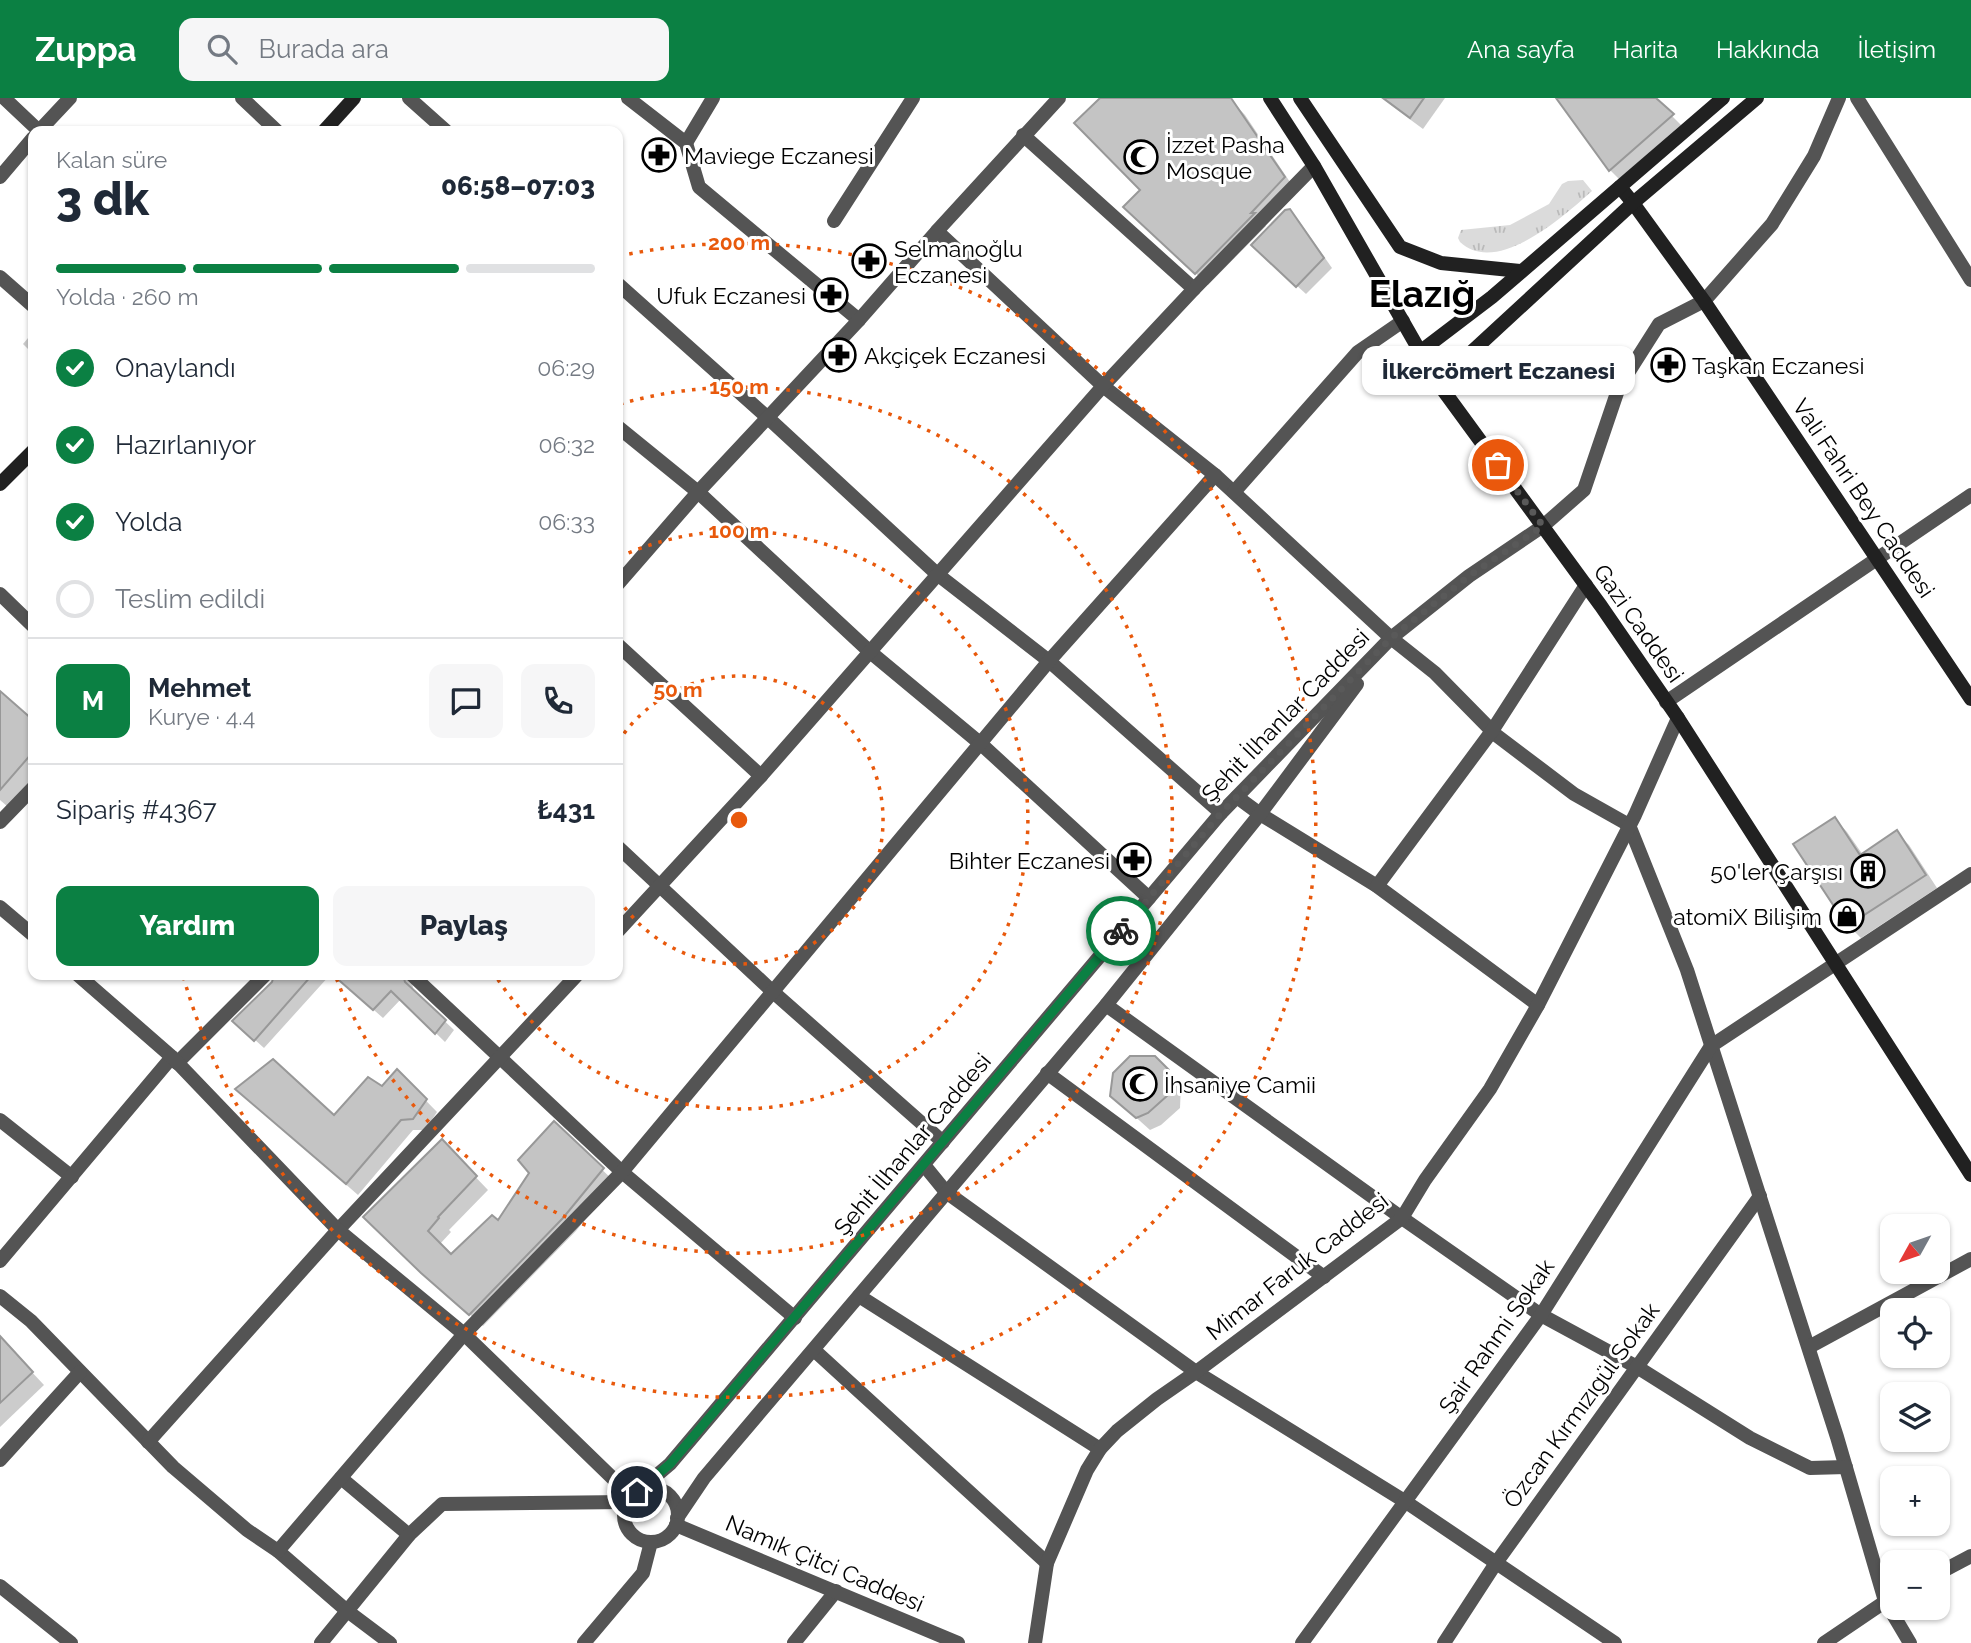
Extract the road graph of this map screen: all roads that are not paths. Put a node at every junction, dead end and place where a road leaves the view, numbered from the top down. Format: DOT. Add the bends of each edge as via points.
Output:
graph roads {
  1 [pos="4,98"];
  2 [pos="70,98"];
  3 [pos="242,98"];
  4 [pos="354,98"];
  5 [pos="408,98"];
  6 [pos="628,98"];
  7 [pos="713,98"];
  8 [pos="913,98"];
  9 [pos="1059,98"];
  10 [pos="1270,98"];
  11 [pos="1300,98"];
  12 [pos="1723,98"];
  13 [pos="1757,98"];
  14 [pos="1839,98"];
  15 [pos="1857,98"];
  16 [pos="34,126"];
  17 [pos="44,126"];
  18 [pos="272,126"];
  19 [pos="329,126"];
  20 [pos="440,126"];
  21 [pos="1023,135"];
  22 [pos="686,143"];
  23 [pos="28,144"];
  24 [pos="1314,166"];
  25 [pos="0,177"];
  26 [pos="1619,187"];
  27 [pos="1633,202"];
  28 [pos="834,221"];
  29 [pos="937,231"];
  30 [pos="1520,271"];
  31 [pos="0,277"];
  32 [pos="1971,280"];
  33 [pos="623,288"];
  34 [pos="1194,289"];
  35 [pos="28,302"];
  36 [pos="1704,302"];
  37 [pos="859,320"];
  38 [pos="1403,321"];
  39 [pos="1421,351"];
  40 [pos="1438,383"];
  41 [pos="1103,386"];
  42 [pos="766,417"];
  43 [pos="623,431"];
  44 [pos="28,456"];
  45 [pos="1215,475"];
  46 [pos="0,484"];
  47 [pos="698,492"];
  48 [pos="1234,492"];
  49 [pos="1971,495"];
  50 [pos="1543,526"];
  51 [pos="1878,560"];
  52 [pos="937,574"];
  53 [pos="623,578"];
  54 [pos="1586,585"];
  55 [pos="0,594"];
  56 [pos="28,621"];
  57 [pos="1391,638"];
  58 [pos="623,650"];
  59 [pos="869,650"];
  60 [pos="1049,661"];
  61 [pos="1971,699"];
  62 [pos="1666,702"];
  63 [pos="1678,718"];
  64 [pos="1492,732"];
  65 [pos="981,744"];
  66 [pos="761,776"];
  67 [pos="28,793"];
  68 [pos="1237,797"];
  69 [pos="1221,813"];
  70 [pos="1259,814"];
  71 [pos="0,822"];
  72 [pos="1629,825"];
  73 [pos="623,853"];
  74 [pos="1971,874"];
  75 [pos="1377,886"];
  76 [pos="658,887"];
  77 [pos="1149,898"];
  78 [pos="0,906"];
  79 [pos="623,926"];
  80 [pos="28,931"];
  81 [pos="1835,964"];
  82 [pos="84,980"];
  83 [pos="260,980"];
  84 [pos="417,980"];
  85 [pos="572,980"];
  86 [pos="772,991"];
  87 [pos="1106,1004"];
  88 [pos="1538,1005"];
  89 [pos="1712,1045"];
  90 [pos="499,1059"];
  91 [pos="175,1060"];
  92 [pos="1046,1073"];
  93 [pos="0,1120"];
  94 [pos="943,1142"];
  95 [pos="924,1165"];
  96 [pos="622,1172"];
  97 [pos="1971,1175"];
  98 [pos="72,1177"];
  99 [pos="946,1192"];
  100 [pos="1760,1196"];
  101 [pos="1402,1218"];
  102 [pos="338,1230"];
  103 [pos="1971,1259"];
  104 [pos="0,1261"];
  105 [pos="1324,1277"];
  106 [pos="0,1296"];
  107 [pos="859,1296"];
  108 [pos="1541,1315"];
  109 [pos="794,1318"];
  110 [pos="464,1334"];
  111 [pos="1808,1347"];
  112 [pos="814,1350"];
  113 [pos="1637,1367"];
  114 [pos="80,1372"];
  115 [pos="1196,1373"];
  116 [pos="148,1442"];
  117 [pos="1100,1449"];
  118 [pos="0,1460"];
  119 [pos="1846,1467"];
  120 [pos="341,1478"];
  121 [pos="632,1497"];
  122 [pos="1406,1502"];
  123 [pos="677,1521"];
  124 [pos="409,1535"];
  125 [pos="651,1542"];
  126 [pos="278,1551"];
  127 [pos="1971,1556"];
  128 [pos="1047,1563"];
  129 [pos="1496,1563"];
  130 [pos="1950,1567"];
  131 [pos="1880,1574"];
  132 [pos="0,1587"];
  133 [pos="836,1591"];
  134 [pos="1880,1605"];
  135 [pos="346,1610"];
  136 [pos="1898,1620"];
  137 [pos="71,1643"];
  138 [pos="321,1643"];
  139 [pos="390,1643"];
  140 [pos="584,1643"];
  141 [pos="794,1643"];
  142 [pos="958,1643"];
  143 [pos="1035,1643"];
  144 [pos="1302,1643"];
  145 [pos="1444,1643"];
  146 [pos="1615,1643"];
  147 [pos="1825,1643"];
  148 [pos="1910,1643"];
  1 -- 16 [label="street"];
  2 -- 17 [label="street"];
  3 -- 18 [label="street"];
  4 -- 19 [label="main road"];
  5 -- 20 [label="street"];
  6 -- 22 [label="street"];
  7 -- 22 [label="street"];
  8 -- 28 [label="street"];
  9 -- 21 [label="street"];
  10 -- 24 [label="main road, Gazi Caddesi"];
  11 -- 30 [label="main road" via="1400,247 1441,263"];
  12 -- 26 [label="main road"];
  13 -- 27 [label="main road"];
  14 -- 36 [label="street" via="1814,156 1772,224"];
  15 -- 32 [label="street"];
  21 -- 29 [label="street"];
  21 -- 34 [label="street"];
  22 -- 37 [label="street" via="699,187"];
  23 -- 25 [label="street"];
  24 -- 34 [label="street"];
  24 -- 38 [label="main road, Gazi Caddesi"];
  26 -- 27 [label="main road, Vali Fahri Bey Caddesi"];
  26 -- 30 [label="main road"];
  27 -- 36 [label="main road, Vali Fahri Bey Caddesi"];
  27 -- 40 [label="main road"];
  29 -- 37 [label="street"];
  29 -- 41 [label="street"];
  30 -- 39 [label="main road"];
  31 -- 35 [label="street"];
  33 -- 42 [label="street"];
  34 -- 41 [label="street"];
  36 -- 50 [label="street" via="1660,324 1619,387 1584,490"];
  36 -- 51 [label="main road, Vali Fahri Bey Caddesi"];
  37 -- 42 [label="street"];
  38 -- 39 [label="main road, Gazi Caddesi"];
  38 -- 48 [label="street" via="1358,352"];
  39 -- 40 [label="main road, Gazi Caddesi"];
  40 -- 50 [label="main road, Gazi Caddesi"];
  41 -- 45 [label="street"];
  41 -- 52 [label="street"];
  42 -- 47 [label="street"];
  42 -- 52 [label="street"];
  43 -- 47 [label="street"];
  44 -- 46 [label="main road"];
  45 -- 48 [label="street"];
  45 -- 60 [label="street"];
  47 -- 53 [label="street"];
  47 -- 59 [label="street"];
  48 -- 57 [label="street"];
  49 -- 51 [label="street"];
  50 -- 54 [label="main road, Gazi Caddesi"];
  50 -- 57 [label="street" via="1469,576"];
  51 -- 61 [label="main road, Vali Fahri Bey Caddesi"];
  51 -- 62 [label="street"];
  52 -- 59 [label="street"];
  52 -- 60 [label="street"];
  54 -- 62 [label="main road, Gazi Caddesi"];
  54 -- 64 [label="street"];
  55 -- 56 [label="street"];
  57 -- 64 [label="street" via="1435,673"];
  57 -- 68 [label="street, Şehit İlhanlar Caddesi"];
  57 -- 70 [label="street, Şehit İlhanlar Caddesi"];
  58 -- 66 [label="street"];
  59 -- 65 [label="street"];
  59 -- 66 [label="street"];
  60 -- 65 [label="street"];
  60 -- 69 [label="street"];
  62 -- 63 [label="main road, Gazi Caddesi"];
  63 -- 72 [label="street, Mimar Faruk Caddesi"];
  63 -- 81 [label="main road, Gazi Caddesi"];
  64 -- 72 [label="street" via="1574,794"];
  64 -- 75 [label="street"];
  65 -- 77 [label="street"];
  65 -- 86 [label="street"];
  66 -- 76 [label="street"];
  67 -- 71 [label="street"];
  68 -- 69 [label="street, Şehit İlhanlar Caddesi"];
  68 -- 70 [label="street"];
  69 -- 77 [label="street, Şehit İlhanlar Caddesi"];
  70 -- 75 [label="street"];
  70 -- 87 [label="street, Şehit İlhanlar Caddesi"];
  72 -- 88 [label="street, Mimar Faruk Caddesi"];
  72 -- 89 [label="street"];
  73 -- 76 [label="street"];
  74 -- 81 [label="street"];
  75 -- 88 [label="street"];
  76 -- 79 [label="street"];
  76 -- 86 [label="street"];
  77 -- 94 [label="street, Şehit İlhanlar Caddesi"];
  78 -- 80 [label="street"];
  81 -- 89 [label="street"];
  81 -- 97 [label="main road, Gazi Caddesi"];
  82 -- 91 [label="street"];
  83 -- 91 [label="street"];
  84 -- 90 [label="street"];
  85 -- 90 [label="street"];
  86 -- 94 [label="street"];
  86 -- 96 [label="street"];
  87 -- 92 [label="street, Şehit İlhanlar Caddesi"];
  87 -- 101 [label="street"];
  88 -- 101 [label="street, Mimar Faruk Caddesi" via="1490,1089"];
  89 -- 100 [label="street"];
  89 -- 108 [label="street, Şair Rahmi Sokak"];
  90 -- 96 [label="street"];
  90 -- 102 [label="street"];
  91 -- 98 [label="street"];
  91 -- 102 [label="street"];
  92 -- 99 [label="street, Şehit İlhanlar Caddesi"];
  92 -- 105 [label="street"];
  93 -- 98 [label="street"];
  94 -- 95 [label="street, Şehit İlhanlar Caddesi"];
  95 -- 99 [label="street"];
  95 -- 109 [label="street, Şehit İlhanlar Caddesi"];
  96 -- 109 [label="street"];
  96 -- 110 [label="street"];
  98 -- 104 [label="street"];
  99 -- 107 [label="street, Şehit İlhanlar Caddesi"];
  99 -- 115 [label="street"];
  100 -- 111 [label="street"];
  100 -- 113 [label="street, Özcan Kırmızıgül Sokak"];
  101 -- 105 [label="street, Mimar Faruk Caddesi"];
  101 -- 108 [label="street"];
  102 -- 110 [label="street"];
  102 -- 116 [label="street"];
  103 -- 111 [label="street"];
  105 -- 115 [label="street, Mimar Faruk Caddesi"];
  106 -- 114 [label="street"];
  107 -- 112 [label="street, Şehit İlhanlar Caddesi"];
  107 -- 117 [label="street"];
  108 -- 113 [label="street"];
  108 -- 122 [label="street, Şair Rahmi Sokak"];
  109 -- 121 [label="street, Şehit İlhanlar Caddesi" via="670,1464"];
  110 -- 120 [label="street"];
  110 -- 121 [label="street"];
  111 -- 119 [label="street"];
  112 -- 123 [label="street, Şehit İlhanlar Caddesi" via="704,1478"];
  112 -- 128 [label="street"];
  113 -- 119 [label="street" via="1750,1438 1810,1468"];
  113 -- 129 [label="street, Özcan Kırmızıgül Sokak"];
  114 -- 116 [label="street"];
  114 -- 118 [label="street"];
  115 -- 117 [label="street, Mimar Faruk Caddesi" via="1117,1430"];
  115 -- 122 [label="street"];
  116 -- 126 [label="street" via="247,1530"];
  117 -- 128 [label="street, Mimar Faruk Caddesi"];
  119 -- 131 [label="street"];
  120 -- 124 [label="street"];
  120 -- 126 [label="street"];
  121 -- 123 [label="street" via="650,1488 664,1491 674,1502"];
  121 -- 124 [label="street" via="442,1504"];
  121 -- 125 [label="street" via="624,1518 630,1532"];
  122 -- 129 [label="street"];
  122 -- 144 [label="street, Şair Rahmi Sokak"];
  123 -- 125 [label="street" via="666,1537"];
  123 -- 133 [label="street, Namık Çitci Caddesi"];
  124 -- 135 [label="street"];
  125 -- 140 [label="street" via="643,1573"];
  126 -- 135 [label="street"];
  127 -- 130 [label="street"];
  128 -- 143 [label="street, Mimar Faruk Caddesi"];
  129 -- 145 [label="street, Özcan Kırmızıgül Sokak"];
  129 -- 146 [label="street"];
  132 -- 137 [label="street"];
  133 -- 141 [label="street"];
  133 -- 142 [label="street, Namık Çitci Caddesi"];
  134 -- 147 [label="street"];
  135 -- 138 [label="street"];
  135 -- 139 [label="street"];
  136 -- 148 [label="street"];
}
